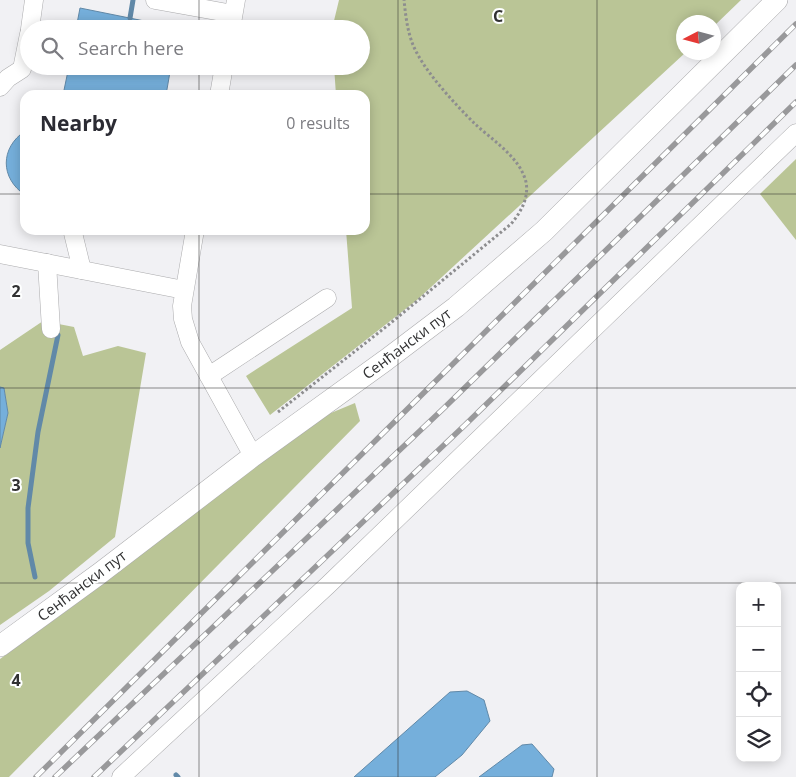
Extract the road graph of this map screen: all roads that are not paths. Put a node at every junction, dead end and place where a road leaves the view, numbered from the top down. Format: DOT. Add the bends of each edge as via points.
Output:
graph roads {
  1 [pos="34,0"];
  2 [pos="156,0"];
  3 [pos="777,0"];
  4 [pos="233,14"];
  5 [pos="31,20"];
  6 [pos="20,70"];
  7 [pos="222,75"];
  8 [pos="0,87"];
  9 [pos="220,90"];
  10 [pos="796,132"];
  11 [pos="73,235"];
  12 [pos="194,235"];
  13 [pos="3,260"];
  14 [pos="47,263"];
  15 [pos="82,270"];
  16 [pos="184,290"];
  17 [pos="327,298"];
  18 [pos="51,328"];
  19 [pos="209,376"];
  20 [pos="253,456"];
  21 [pos="0,646"];
  22 [pos="121,777"];
  1 -- 5 [label="lane"];
  2 -- 4 [label="lane"];
  3 -- 20 [label="main road, Сенћански пут" via="508,263 386,360"];
  6 -- 8 [label="lane"];
  7 -- 9 [label="lane"];
  10 -- 22 [label="lane" via="328,585"];
  11 -- 15 [label="lane"];
  12 -- 16 [label="lane"];
  13 -- 14 [label="lane"];
  14 -- 15 [label="lane"];
  14 -- 18 [label="lane"];
  15 -- 16 [label="lane"];
  16 -- 19 [label="lane" via="182,306 186,330"];
  17 -- 19 [label="lane"];
  19 -- 20 [label="lane"];
  20 -- 21 [label="main road, Сенћански пут"];
}
